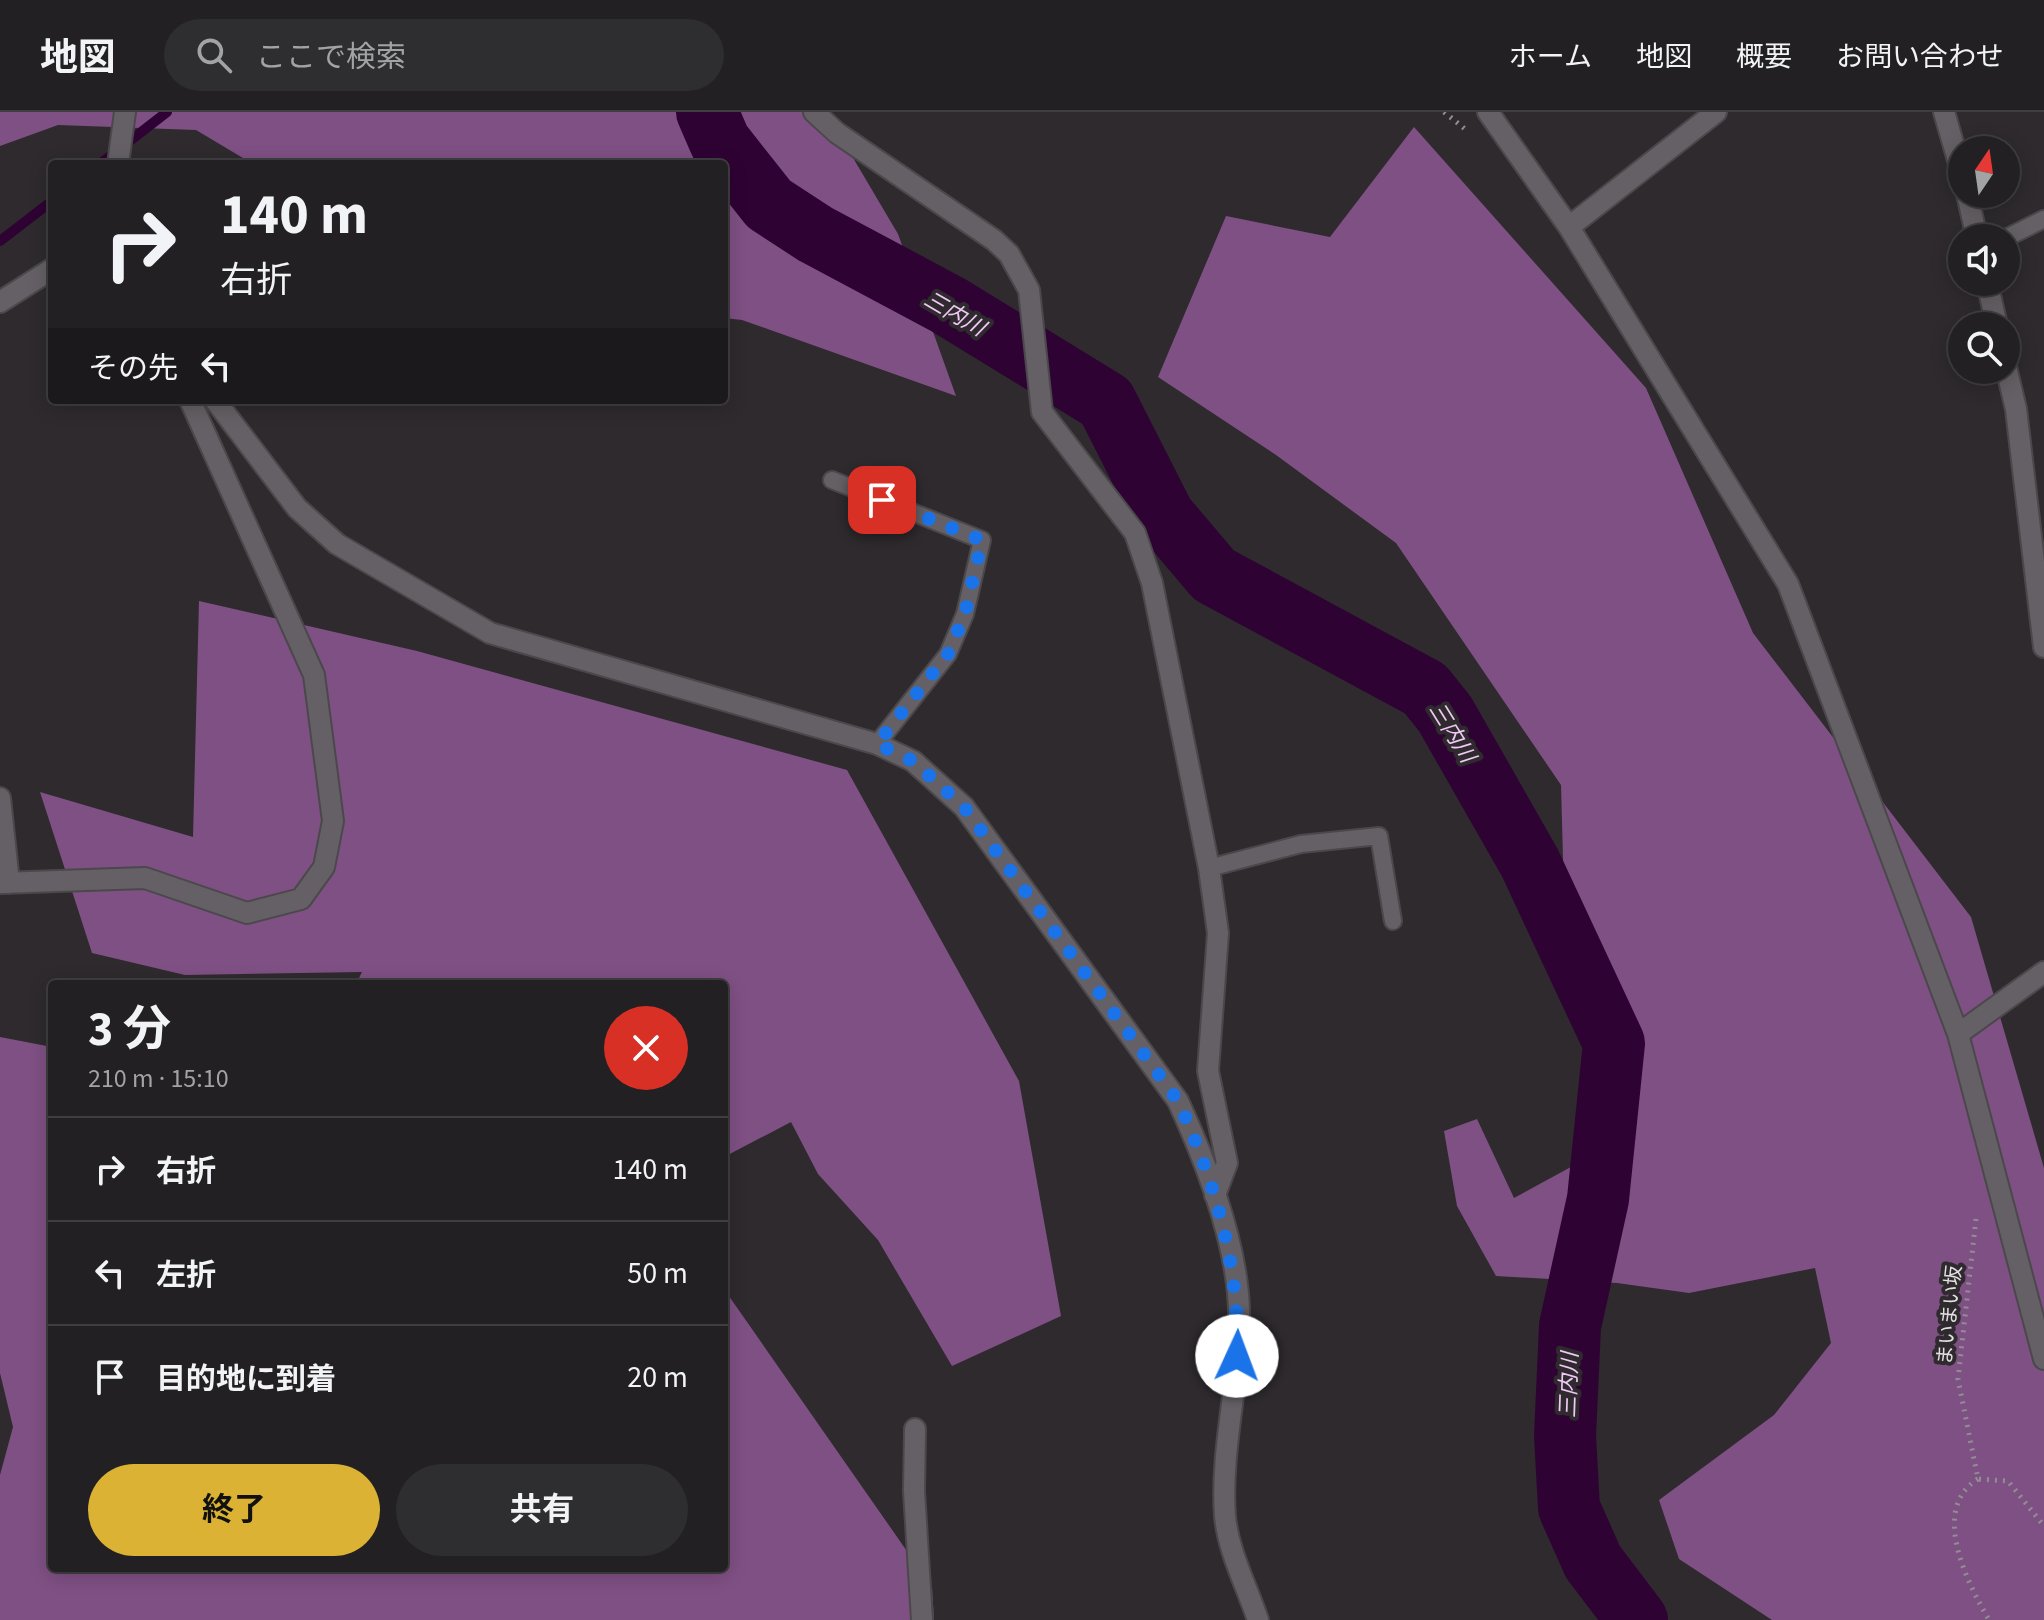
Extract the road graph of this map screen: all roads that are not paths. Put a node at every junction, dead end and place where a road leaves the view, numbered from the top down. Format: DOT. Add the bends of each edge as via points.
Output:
graph roads {
  1 [pos="814,112"];
  2 [pos="1488,112"];
  3 [pos="1716,112"];
  4 [pos="1944,112"];
  5 [pos="125,117"];
  6 [pos="1951,136"];
  7 [pos="119,160"];
  8 [pos="2044,219"];
  9 [pos="1569,227"];
  10 [pos="2020,231"];
  11 [pos="48,272"];
  12 [pos="0,302"];
  13 [pos="2010,384"];
  14 [pos="192,404"];
  15 [pos="218,404"];
  16 [pos="832,480"];
  17 [pos="2036,518"];
  18 [pos="2044,647"];
  19 [pos="877,744"];
  20 [pos="0,798"];
  21 [pos="1209,868"];
  22 [pos="5,883"];
  23 [pos="1393,921"];
  24 [pos="2044,972"];
  25 [pos="1958,1034"];
  26 [pos="1215,1195"];
  27 [pos="2044,1359"];
  28 [pos="915,1429"];
  29 [pos="922,1620"];
  30 [pos="1258,1620"];
  1 -- 21 [label="street" via="994,240 1009,254 1029,290 1042,412 1135,533 1152,583"];
  2 -- 9 [label="street"];
  3 -- 9 [label="street"];
  4 -- 6 [label="street"];
  5 -- 7 [label="street"];
  8 -- 10 [label="lane"];
  9 -- 25 [label="street" via="1788,584"];
  11 -- 12 [label="street"];
  13 -- 17 [label="street"];
  14 -- 22 [label="street" via="314,675 333,821 324,867 301,899 247,913 145,878"];
  15 -- 19 [label="street" via="297,508 337,544 490,633"];
  16 -- 19 [label="lane" via="982,540 965,614 948,654"];
  17 -- 18 [label="street"];
  19 -- 26 [label="street" via="913,761 964,807 1178,1101"];
  20 -- 22 [label="street"];
  21 -- 23 [label="lane" via="1301,844 1379,836"];
  21 -- 26 [label="street" via="1218,933 1208,1071 1227,1163"];
  24 -- 25 [label="street"];
  25 -- 27 [label="street"];
  26 -- 30 [label="street" via="1239,1307 1237,1380 1224,1481 1226,1519"];
  28 -- 29 [label="street"];
}
